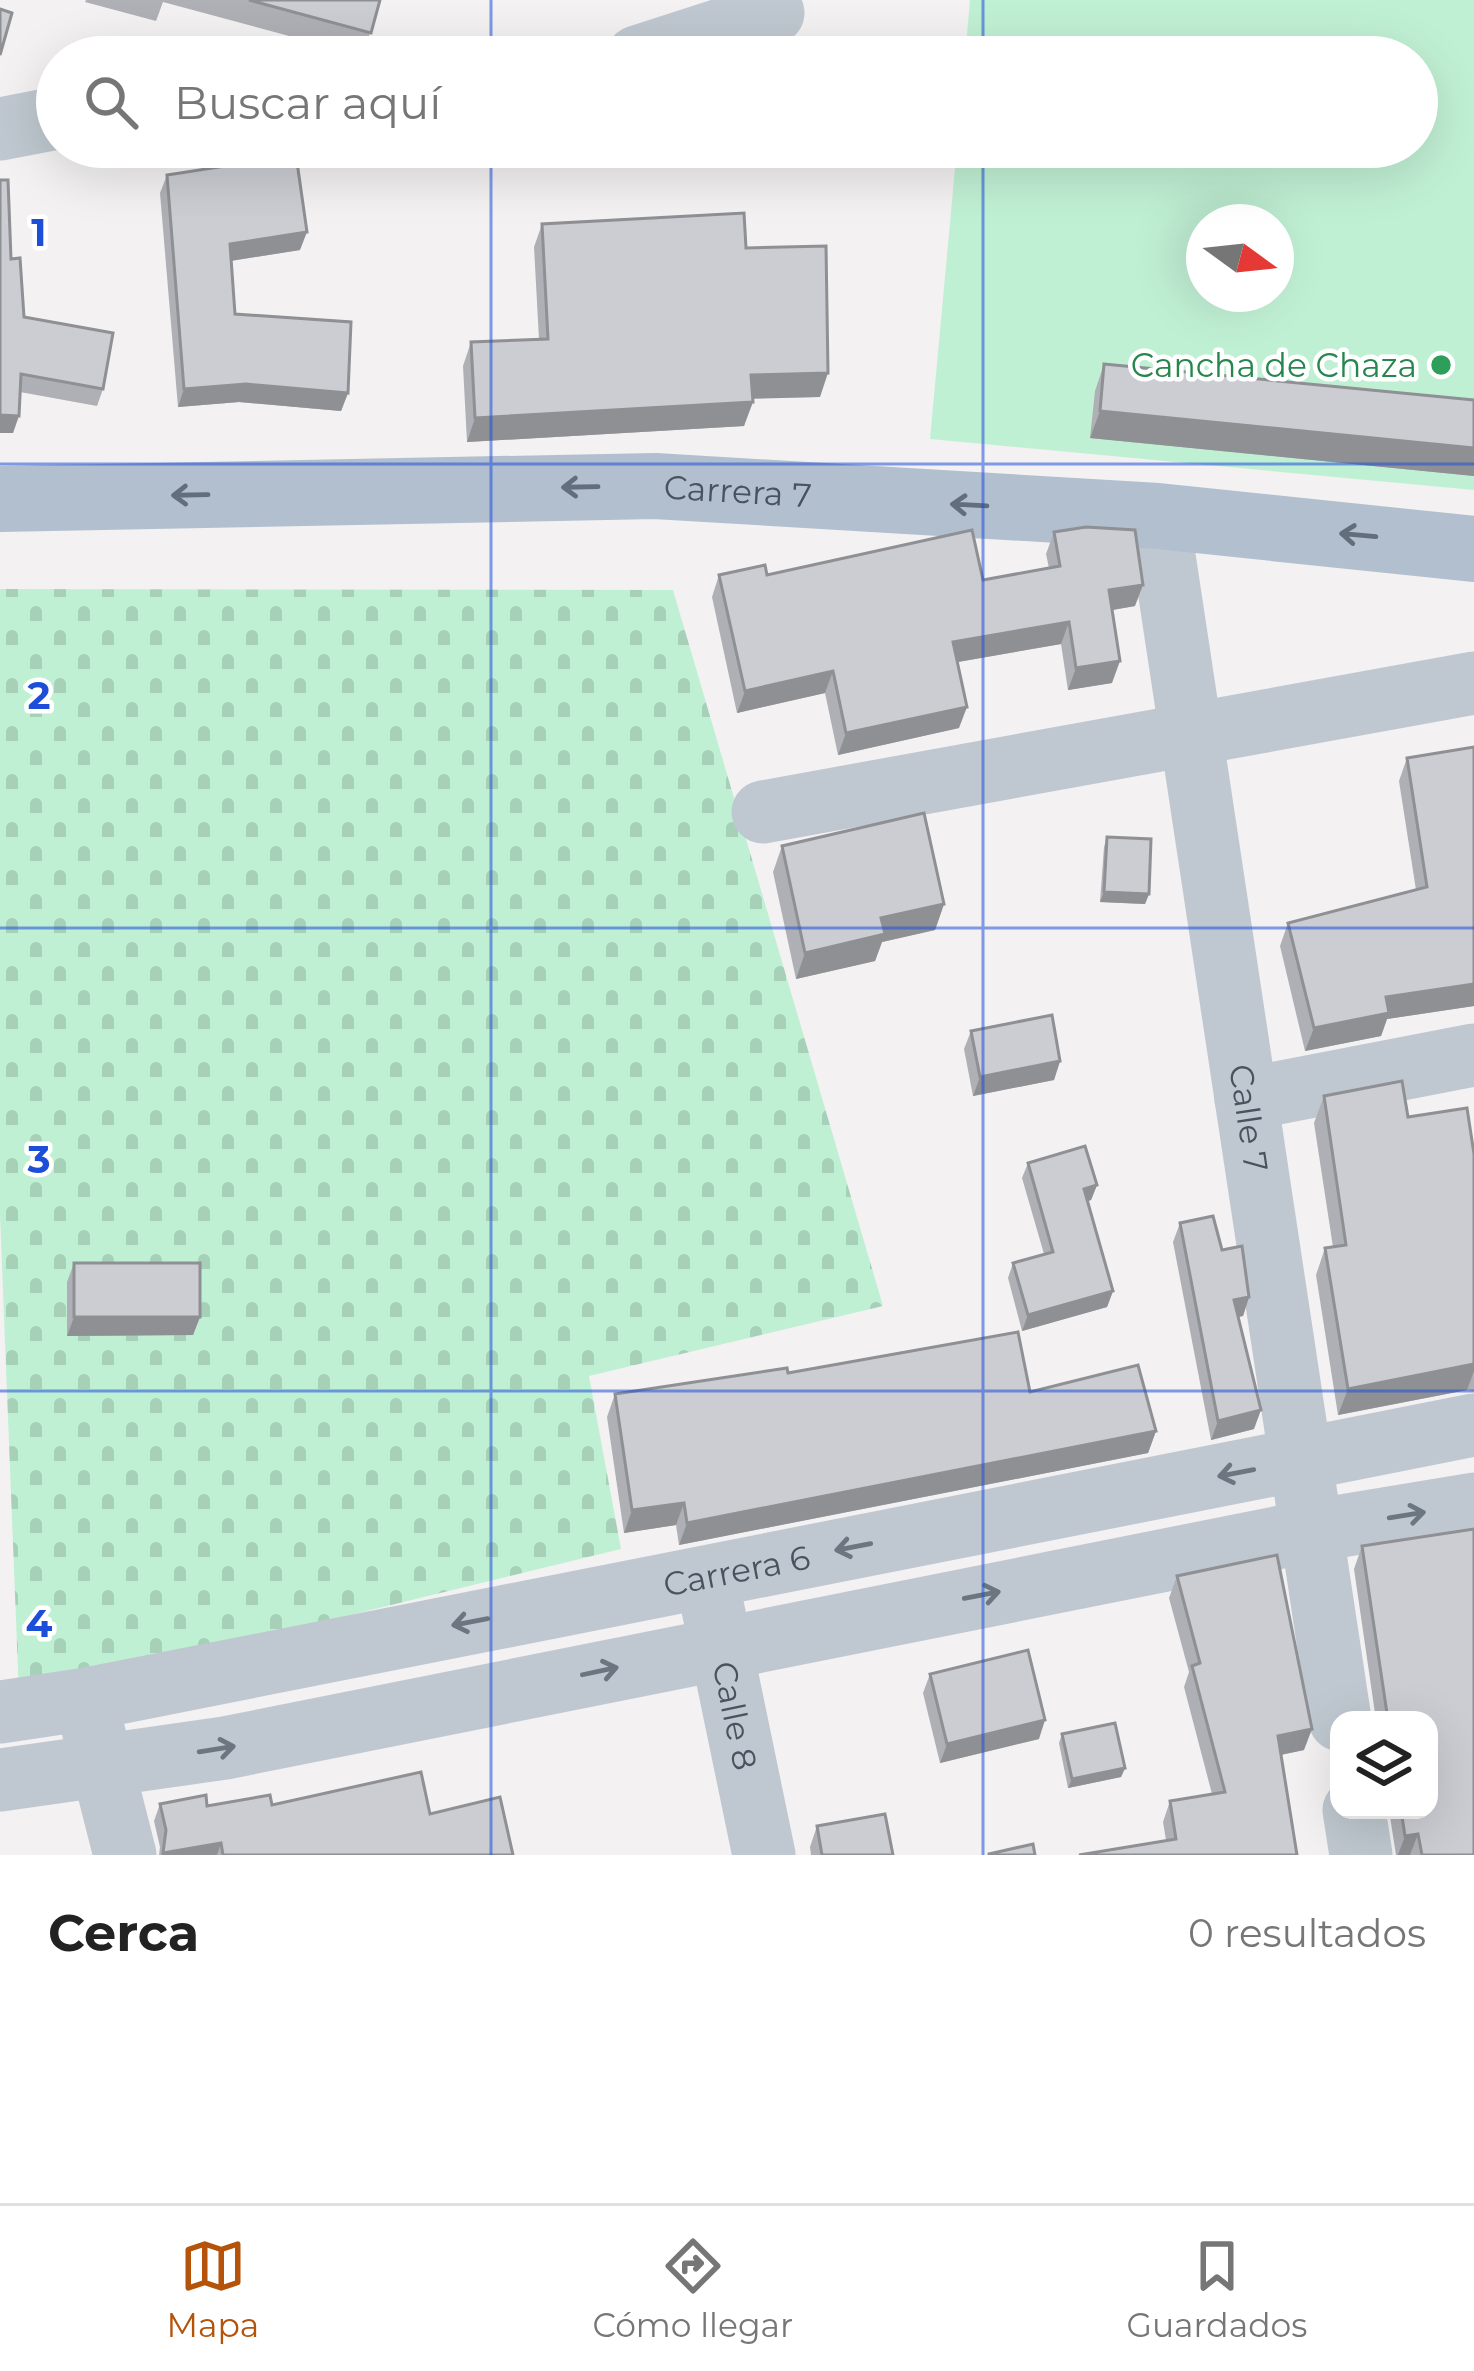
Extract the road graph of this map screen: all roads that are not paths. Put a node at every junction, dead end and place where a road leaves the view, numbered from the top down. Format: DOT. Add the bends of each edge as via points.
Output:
graph roads {
  1 [pos="772,13"];
  2 [pos="652,36"];
  3 [pos="36,122"];
  4 [pos="0,129"];
  5 [pos="0,499"];
  6 [pos="1158,516"];
  7 [pos="1474,548"];
  8 [pos="1474,683"];
  9 [pos="1191,734"];
  10 [pos="763,812"];
  11 [pos="1474,1055"];
  12 [pos="1246,1099"];
  13 [pos="1474,1426"];
  14 [pos="1301,1460"];
  15 [pos="1474,1504"];
  16 [pos="1311,1531"];
  17 [pos="706,1576"];
  18 [pos="722,1647"];
  19 [pos="87,1700"];
  20 [pos="1339,1711"];
  21 [pos="0,1712"];
  22 [pos="102,1766"];
  23 [pos="0,1780"];
  24 [pos="1355,1819"];
  25 [pos="124,1855"];
  26 [pos="764,1855"];
  27 [pos="1361,1855"];
  1 -- 2 [label="street"];
  3 -- 4 [label="street"];
  6 -- 5 [label="main road, Carrera 7, one-way" via="655,486"];
  7 -- 6 [label="main road, Carrera 7, one-way"];
  6 -- 9 [label="street, Calle 7"];
  8 -- 9 [label="street"];
  9 -- 10 [label="street"];
  9 -- 12 [label="street, Calle 7"];
  11 -- 12 [label="street"];
  12 -- 14 [label="street, Calle 7"];
  13 -- 14 [label="street, Carrera 6"];
  14 -- 16 [label="street, Calle 7"];
  14 -- 17 [label="street, Carrera 6, one-way"];
  16 -- 15 [label="street, one-way"];
  18 -- 16 [label="street, one-way"];
  16 -- 20 [label="street, Calle 7"];
  17 -- 18 [label="street, Calle 8"];
  17 -- 19 [label="street, Carrera 6, one-way"];
  22 -- 18 [label="street, one-way"];
  18 -- 26 [label="street, Calle 8"];
  19 -- 21 [label="street, Carrera 6"];
  19 -- 22 [label="street"];
  22 -- 23 [label="street"];
  22 -- 25 [label="street"];
  24 -- 27 [label="street"];
}
